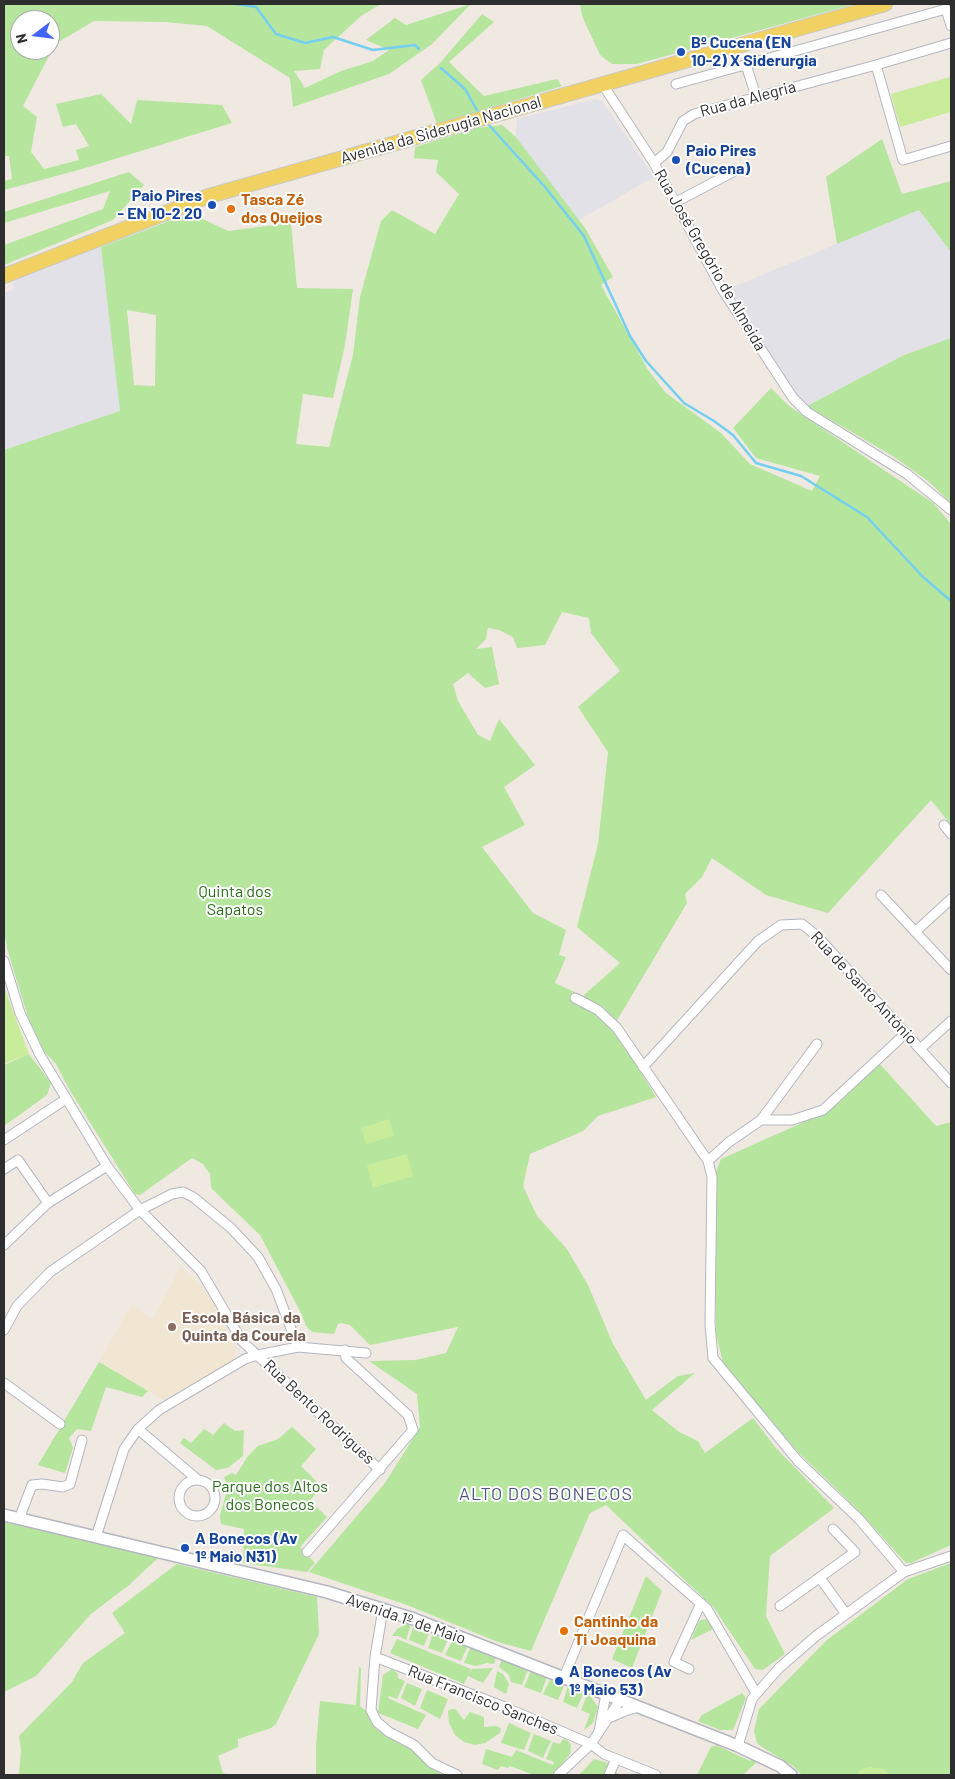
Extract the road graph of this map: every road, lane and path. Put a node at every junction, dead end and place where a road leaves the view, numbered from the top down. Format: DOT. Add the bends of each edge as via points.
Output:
graph roads {
  1 [pos="885,4"];
  2 [pos="951,26"];
  3 [pos="951,43"];
  4 [pos="746,65"];
  5 [pos="876,65"];
  6 [pos="676,84"];
  7 [pos="602,85"];
  8 [pos="756,96"];
  9 [pos="951,146"];
  10 [pos="654,163"];
  11 [pos="733,172"];
  12 [pos="676,202"];
  13 [pos="4,276"];
  14 [pos="951,510"];
  15 [pos="944,826"];
  16 [pos="951,834"];
  17 [pos="881,895"];
  18 [pos="951,899"];
  19 [pos="915,932"];
  20 [pos="4,961"];
  21 [pos="951,970"];
  22 [pos="575,998"];
  23 [pos="951,1021"];
  24 [pos="906,1033"];
  25 [pos="818,1044"];
  26 [pos="920,1049"];
  27 [pos="643,1067"];
  28 [pos="951,1083"];
  29 [pos="66,1099"];
  30 [pos="761,1120"];
  31 [pos="4,1140"];
  32 [pos="708,1161"];
  33 [pos="107,1166"];
  34 [pos="4,1169"];
  35 [pos="48,1204"];
  36 [pos="140,1210"];
  37 [pos="4,1245"];
  38 [pos="4,1330"];
  39 [pos="298,1347"];
  40 [pos="345,1350"];
  41 [pos="366,1353"];
  42 [pos="258,1355"];
  43 [pos="4,1383"];
  44 [pos="60,1424"];
  45 [pos="138,1430"];
  46 [pos="82,1440"];
  47 [pos="380,1470"];
  48 [pos="198,1480"];
  49 [pos="4,1515"];
  50 [pos="19,1519"];
  51 [pos="833,1528"];
  52 [pos="96,1537"];
  53 [pos="307,1552"];
  54 [pos="951,1556"];
  55 [pos="904,1572"];
  56 [pos="820,1578"];
  57 [pos="701,1603"];
  58 [pos="780,1606"];
  59 [pos="382,1609"];
  60 [pos="846,1614"];
  61 [pos="375,1657"];
  62 [pos="689,1669"];
  63 [pos="564,1677"];
  64 [pos="756,1692"];
  65 [pos="606,1694"];
  66 [pos="620,1700"];
  67 [pos="639,1707"];
  68 [pos="609,1718"];
  69 [pos="598,1735"];
  70 [pos="591,1744"];
  71 [pos="738,1746"];
  72 [pos="616,1759"];
  73 [pos="457,1775"];
  74 [pos="558,1775"];
  75 [pos="609,1775"];
  76 [pos="656,1775"];
  77 [pos="791,1775"];
  1 -- 7 [label="main road, Avenida da Siderugia Nacional"];
  2 -- 4 [label="street" via="946,9"];
  3 -- 5 [label="street, Rua da Alegria"];
  4 -- 6 [label="street"];
  4 -- 8 [label="street"];
  5 -- 8 [label="street, Rua da Alegria"];
  5 -- 9 [label="street" via="903,160"];
  7 -- 10 [label="street, Rua José Gregório de Almeida"];
  7 -- 13 [label="main road, Avenida da Siderugia Nacional" via="209,196"];
  8 -- 10 [label="street, Rua da Alegria" via="688,117 667,152"];
  10 -- 12 [label="street, Rua José Gregório de Almeida"];
  11 -- 12 [label="street"];
  12 -- 14 [label="street, Rua José Gregório de Almeida" via="722,289 793,398 807,412 907,474"];
  15 -- 16 [label="street"];
  17 -- 19 [label="street"];
  18 -- 19 [label="street"];
  19 -- 21 [label="street"];
  20 -- 29 [label="street, Rua Bento Rodrigues" via="20,1013"];
  22 -- 27 [label="street" via="598,1010 617,1028"];
  23 -- 26 [label="street"];
  24 -- 26 [label="street, Rua de Santo António"];
  24 -- 27 [label="street, Rua de Santo António" via="817,936 802,924 781,925 758,941"];
  24 -- 30 [label="street" via="823,1110 792,1120"];
  25 -- 30 [label="street"];
  26 -- 28 [label="street, Rua de Santo António"];
  27 -- 32 [label="street"];
  29 -- 31 [label="street"];
  29 -- 33 [label="street, Rua Bento Rodrigues"];
  30 -- 32 [label="street"];
  32 -- 55 [label="street" via="712,1177 710,1324 713,1358 798,1461 859,1519"];
  33 -- 35 [label="street"];
  33 -- 36 [label="street, Rua Bento Rodrigues"];
  34 -- 35 [label="street" via="18,1160"];
  35 -- 37 [label="street"];
  36 -- 38 [label="street" via="50,1272 17,1306"];
  36 -- 39 [label="street" via="183,1192 231,1228 251,1248 269,1275"];
  36 -- 42 [label="street, Rua Bento Rodrigues" via="201,1271 242,1341"];
  39 -- 40 [label="street"];
  39 -- 42 [label="street"];
  40 -- 41 [label="street"];
  40 -- 47 [label="street" via="346,1358 411,1419 413,1430"];
  42 -- 45 [label="street" via="245,1359 170,1404"];
  42 -- 47 [label="street, Rua Bento Rodrigues"];
  43 -- 44 [label="street"];
  45 -- 48 [label="street"];
  45 -- 52 [label="street" via="124,1449"];
  46 -- 50 [label="street" via="70,1484 63,1487 32,1485"];
  47 -- 53 [label="street"];
  48 -- 48 [label="street" via="184,1484 179,1496 183,1510 194,1516 207,1514 215,1501 211,1486"];
  49 -- 50 [label="street, Avenida 1º de Maio"];
  50 -- 52 [label="street, Avenida 1º de Maio"];
  51 -- 56 [label="street" via="855,1552"];
  52 -- 59 [label="street, Avenida 1º de Maio" via="327,1592"];
  54 -- 55 [label="street"];
  55 -- 60 [label="street"];
  56 -- 58 [label="street"];
  56 -- 60 [label="street"];
  57 -- 62 [label="street" via="674,1662"];
  57 -- 63 [label="street" via="623,1535"];
  57 -- 64 [label="street"];
  59 -- 61 [label="street"];
  59 -- 63 [label="street, Avenida 1º de Maio"];
  60 -- 64 [label="street" via="786,1662"];
  61 -- 70 [label="street, Rua Francisco Sanches"];
  61 -- 73 [label="street" via="371,1710 377,1722 414,1746 432,1764"];
  63 -- 65 [label="street, Avenida 1º de Maio"];
  64 -- 71 [label="street"];
  65 -- 66 [label="street, Avenida 1º de Maio"];
  65 -- 69 [label="street"];
  66 -- 67 [label="street, Avenida 1º de Maio"];
  66 -- 68 [label="street"];
  67 -- 68 [label="street"];
  67 -- 71 [label="street, Avenida 1º de Maio"];
  68 -- 69 [label="street"];
  69 -- 70 [label="street"];
  70 -- 72 [label="street, Rua Francisco Sanches"];
  70 -- 74 [label="street"];
  71 -- 77 [label="street, Avenida 1º de Maio" via="780,1766"];
  72 -- 75 [label="street"];
  72 -- 76 [label="street, Rua Francisco Sanches"];
}
